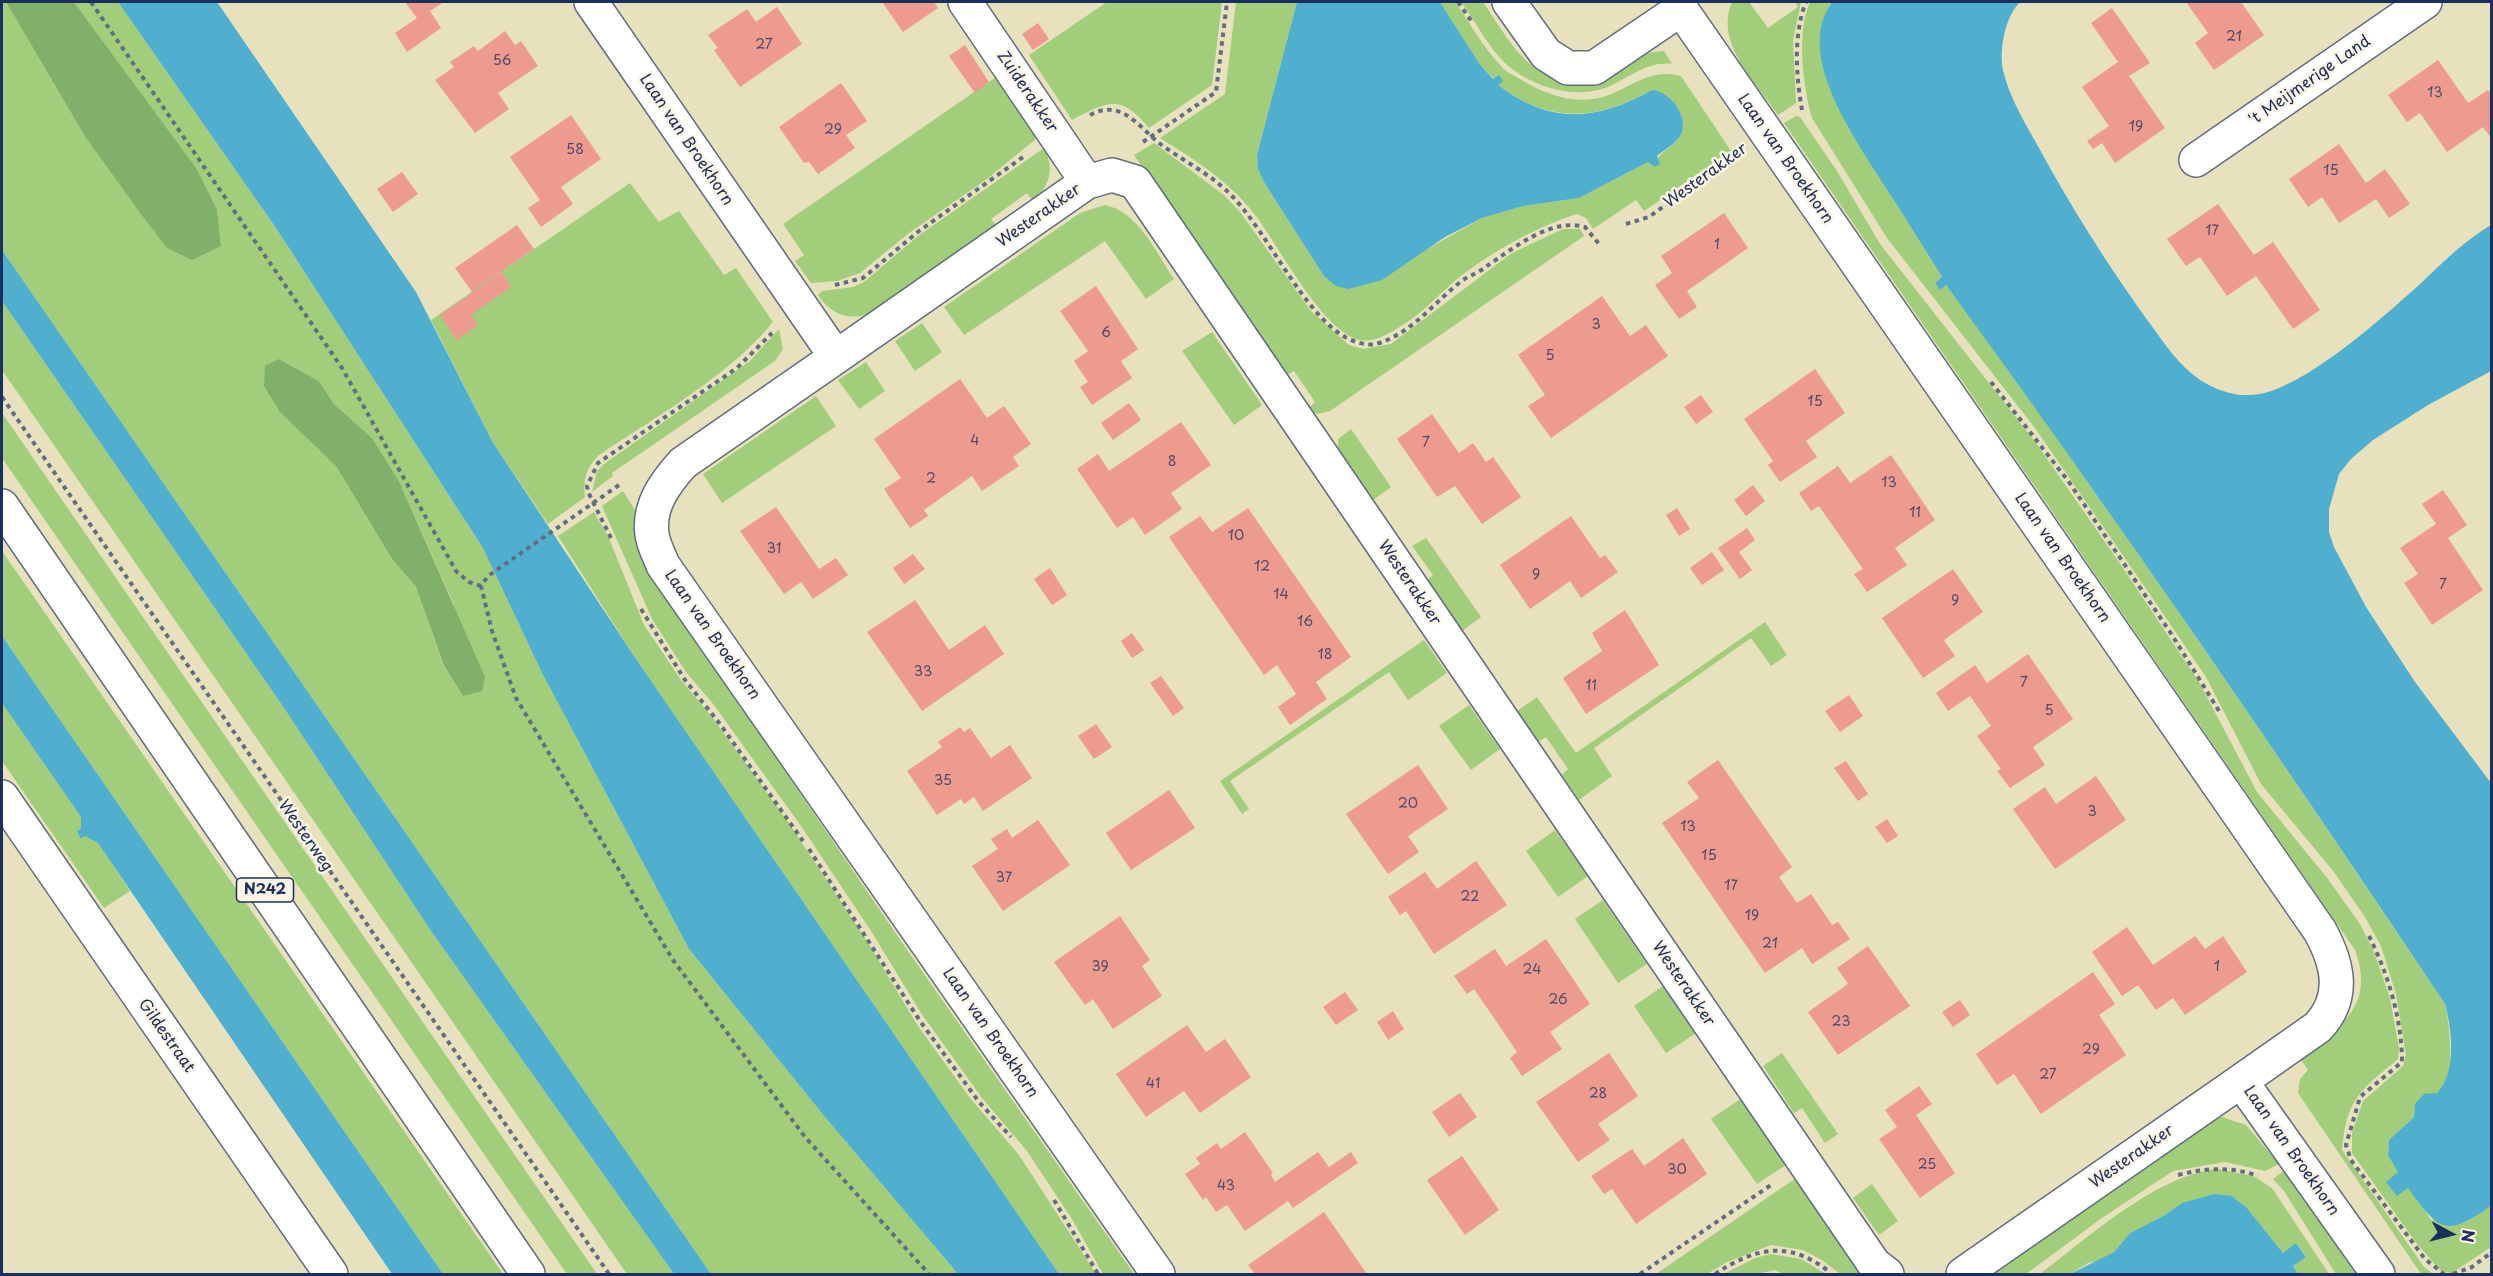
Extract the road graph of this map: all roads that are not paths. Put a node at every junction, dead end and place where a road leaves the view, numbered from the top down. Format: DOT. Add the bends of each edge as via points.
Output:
graph roads {
  1 [pos="591,2"];
  2 [pos="965,2"];
  3 [pos="1509,2"];
  4 [pos="2425,2"];
  5 [pos="1687,5"];
  6 [pos="2196,160"];
  7 [pos="1100,179"];
  8 [pos="836,357"];
  9 [pos="2,506"];
  10 [pos="2,796"];
  11 [pos="2241,1081"];
  12 [pos="331,1275"];
  13 [pos="528,1275"];
  14 [pos="1158,1275"];
  15 [pos="1887,1275"];
  16 [pos="1963,1275"];
  17 [pos="2378,1275"];
  1 -- 8 [label="street, Laan van Broekhorn"];
  2 -- 7 [label="street, Zuiderakker" via="1056,135"];
  3 -- 5 [label="street, Laan van Broekhorn" via="1546,54 1569,68 1594,68"];
  4 -- 6 [label="street, 't Meijmerige Land"];
  5 -- 11 [label="street, Laan van Broekhorn" via="1767,131 2331,952 2338,974 2329,1016"];
  7 -- 8 [label="street, Westerakker"];
  7 -- 15 [label="street, Westerakker" via="1135,182 1874,1264"];
  8 -- 14 [label="street, Laan van Broekhorn" via="683,463 665,482 654,505 652,534 663,565"];
  9 -- 13 [label="street, N242"];
  10 -- 12 [label="street, Gildestraat"];
  11 -- 16 [label="street, Westerakker"];
  11 -- 17 [label="street, Laan van Broekhorn"];
}
